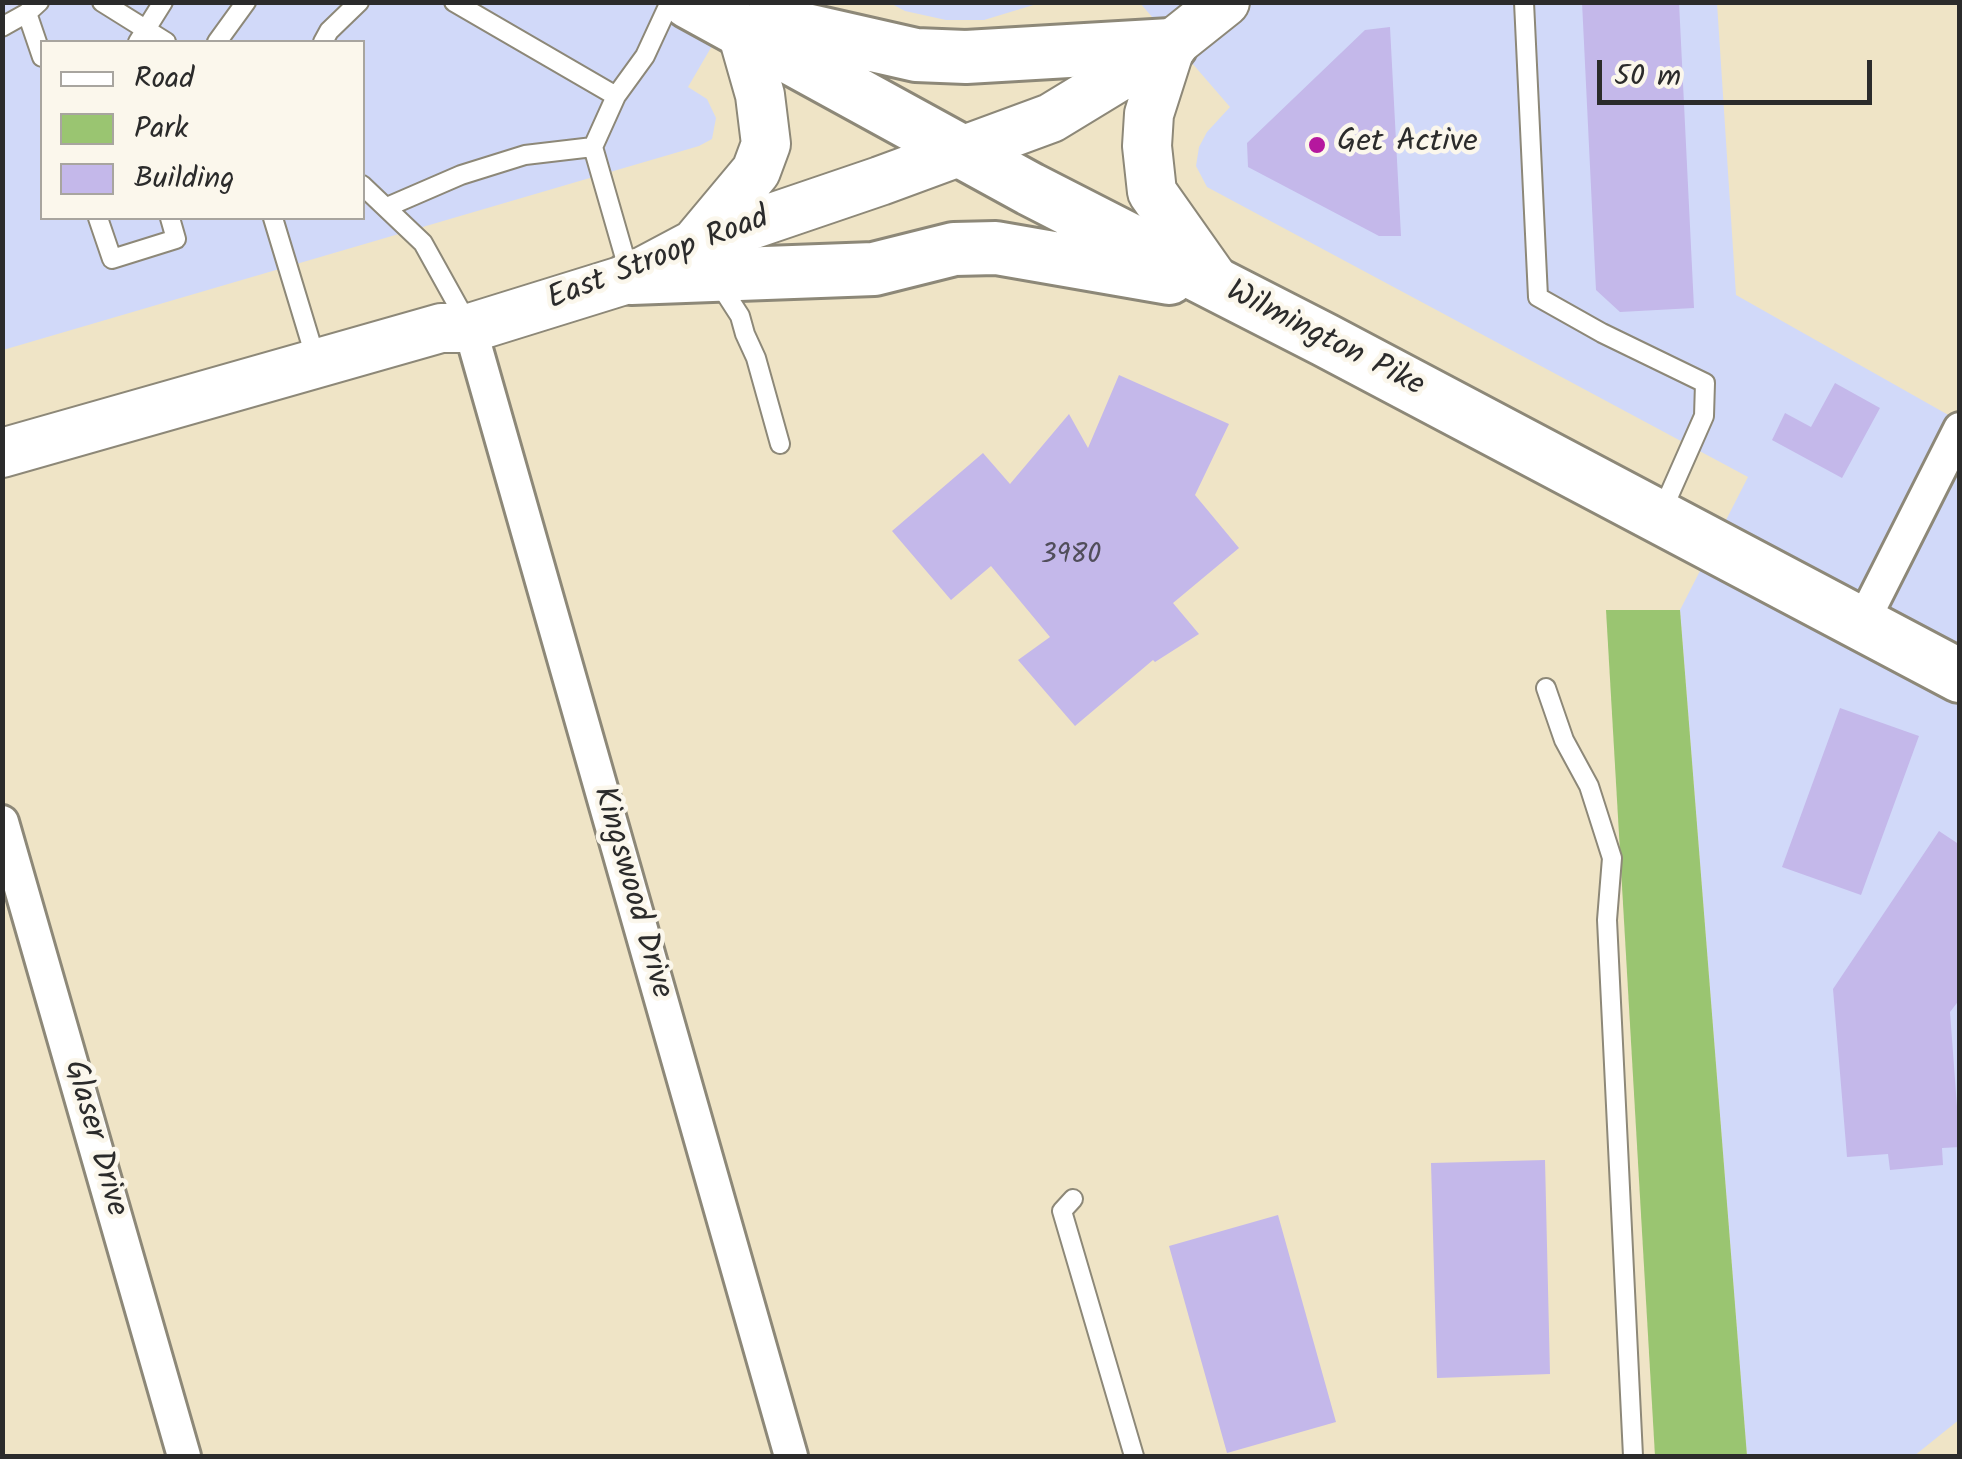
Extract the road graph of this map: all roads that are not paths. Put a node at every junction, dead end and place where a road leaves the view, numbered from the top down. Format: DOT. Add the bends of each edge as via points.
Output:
graph roads {
  1 [pos="102,2"];
  2 [pos="163,2"];
  3 [pos="246,2"];
  4 [pos="359,2"];
  5 [pos="454,2"];
  6 [pos="670,2"];
  7 [pos="689,2"];
  8 [pos="1225,2"];
  9 [pos="1524,2"];
  10 [pos="33,8"];
  11 [pos="2,28"];
  12 [pos="742,32"];
  13 [pos="142,36"];
  14 [pos="219,40"];
  15 [pos="325,40"];
  16 [pos="1171,45"];
  17 [pos="40,46"];
  18 [pos="616,96"];
  19 [pos="593,147"];
  20 [pos="960,152"];
  21 [pos="365,188"];
  22 [pos="387,207"];
  23 [pos="99,220"];
  24 [pos="171,220"];
  25 [pos="273,220"];
  26 [pos="704,259"];
  27 [pos="631,278"];
  28 [pos="1219,286"];
  29 [pos="470,328"];
  30 [pos="317,364"];
  31 [pos="1960,429"];
  32 [pos="780,444"];
  33 [pos="2,454"];
  34 [pos="1659,516"];
  35 [pos="1862,623"];
  36 [pos="1960,676"];
  37 [pos="1546,688"];
  38 [pos="2,822"];
  39 [pos="1073,1199"];
  40 [pos="184,1456"];
  41 [pos="791,1456"];
  42 [pos="1134,1456"];
  43 [pos="1633,1456"];
  1 -- 13 [label="lane"];
  2 -- 13 [label="lane"];
  3 -- 14 [label="lane"];
  4 -- 15 [label="lane"];
  5 -- 18 [label="lane"];
  6 -- 18 [label="lane" via="645,56"];
  7 -- 12 [label="main road, Wilmington Pike"];
  8 -- 16 [label="main road, East Stroop Road"];
  9 -- 34 [label="lane" via="1538,297 1705,383 1704,416"];
  10 -- 11 [label="lane"];
  10 -- 17 [label="lane"];
  12 -- 16 [label="main road" via="806,30 916,56"];
  12 -- 20 [label="main road, Wilmington Pike"];
  12 -- 26 [label="main road" via="766,144"];
  16 -- 20 [label="main road, East Stroop Road" via="1051,118"];
  16 -- 28 [label="main road" via="1149,114 1152,192"];
  18 -- 19 [label="lane"];
  19 -- 22 [label="lane" via="526,155"];
  19 -- 27 [label="lane"];
  20 -- 26 [label="main road, East Stroop Road"];
  20 -- 28 [label="main road, Wilmington Pike"];
  21 -- 22 [label="lane"];
  22 -- 29 [label="lane" via="424,243"];
  23 -- 24 [label="lane" via="112,259 176,239"];
  25 -- 30 [label="lane"];
  26 -- 27 [label="main road"];
  26 -- 28 [label="main road" via="874,269 954,249 996,248"];
  26 -- 32 [label="lane" via="740,316"];
  27 -- 29 [label="main road, East Stroop Road"];
  28 -- 34 [label="main road, Wilmington Pike"];
  29 -- 30 [label="main road, East Stroop Road" via="441,328"];
  29 -- 41 [label="street, Kingswood Drive"];
  30 -- 33 [label="main road, East Stroop Road"];
  31 -- 35 [label="street"];
  34 -- 35 [label="main road, Wilmington Pike"];
  35 -- 36 [label="main road, Wilmington Pike"];
  37 -- 43 [label="lane" via="1612,858 1607,920"];
  38 -- 40 [label="street, Glaser Drive"];
  39 -- 42 [label="lane" via="1062,1212"];
}
